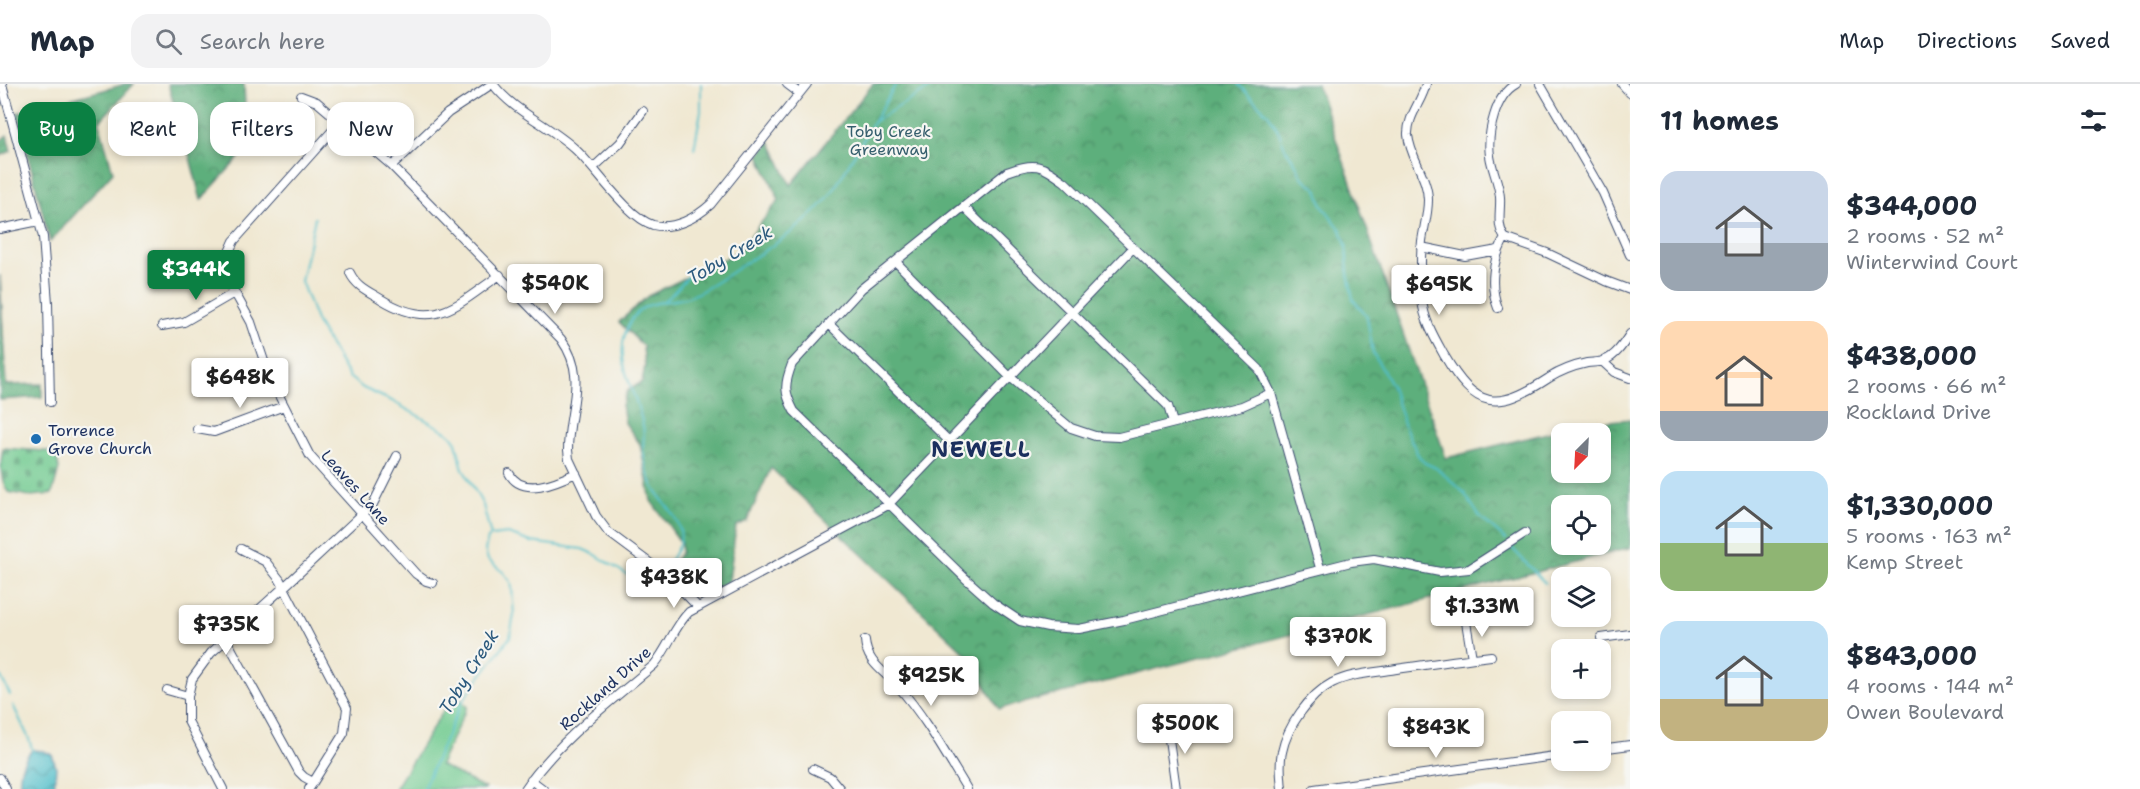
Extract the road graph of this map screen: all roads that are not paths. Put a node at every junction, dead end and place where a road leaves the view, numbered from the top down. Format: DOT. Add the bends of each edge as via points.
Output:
graph roads {
  1 [pos="2,84"];
  2 [pos="492,84"];
  3 [pos="787,84"];
  4 [pos="807,84"];
  5 [pos="1425,84"];
  6 [pos="1516,84"];
  7 [pos="1540,84"];
  8 [pos="1622,84"];
  9 [pos="799,93"];
  10 [pos="1630,93"];
  11 [pos="302,96"];
  12 [pos="327,111"];
  13 [pos="643,111"];
  14 [pos="327,137"];
  15 [pos="380,156"];
  16 [pos="392,166"];
  17 [pos="593,168"];
  18 [pos="964,207"];
  19 [pos="39,221"];
  20 [pos="0,229"];
  21 [pos="1505,238"];
  22 [pos="1421,247"];
  23 [pos="1133,248"];
  24 [pos="1498,250"];
  25 [pos="1630,255"];
  26 [pos="896,262"];
  27 [pos="350,273"];
  28 [pos="500,275"];
  29 [pos="1630,290"];
  30 [pos="234,293"];
  31 [pos="1498,308"];
  32 [pos="1072,312"];
  33 [pos="829,324"];
  34 [pos="162,326"];
  35 [pos="1630,334"];
  36 [pos="1602,361"];
  37 [pos="1010,377"];
  38 [pos="1630,378"];
  39 [pos="1271,393"];
  40 [pos="50,402"];
  41 [pos="284,406"];
  42 [pos="1173,423"];
  43 [pos="197,429"];
  44 [pos="949,441"];
  45 [pos="398,456"];
  46 [pos="509,473"];
  47 [pos="576,473"];
  48 [pos="888,505"];
  49 [pos="362,515"];
  50 [pos="1525,533"];
  51 [pos="241,549"];
  52 [pos="1320,568"];
  53 [pos="433,583"];
  54 [pos="285,587"];
  55 [pos="698,607"];
  56 [pos="1466,622"];
  57 [pos="1630,634"];
  58 [pos="1601,638"];
  59 [pos="226,639"];
  60 [pos="865,640"];
  61 [pos="1491,656"];
  62 [pos="1472,658"];
  63 [pos="167,690"];
  64 [pos="188,696"];
  65 [pos="1167,726"];
  66 [pos="1630,745"];
  67 [pos="1611,748"];
  68 [pos="1551,757"];
  69 [pos="813,769"];
  70 [pos="0,778"];
  71 [pos="531,780"];
  72 [pos="311,785"];
  73 [pos="6,789"];
  74 [pos="223,789"];
  75 [pos="525,789"];
  76 [pos="543,789"];
  77 [pos="840,789"];
  78 [pos="967,789"];
  79 [pos="1176,789"];
  80 [pos="1282,789"];
  81 [pos="1314,789"];
  1 -- 19 [label="street"];
  2 -- 16 [label="street" via="448,113"];
  2 -- 17 [label="street" via="511,104 567,142"];
  3 -- 9 [label="street"];
  4 -- 9 [label="street"];
  5 -- 22 [label="street" via="1410,119 1408,136 1428,197"];
  6 -- 21 [label="street" via="1503,96 1497,110 1489,149 1499,186 1500,228"];
  7 -- 25 [label="street" via="1603,193"];
  8 -- 10 [label="street"];
  9 -- 17 [label="street" via="717,197 684,222 666,226 642,220"];
  11 -- 12 [label="street"];
  13 -- 17 [label="street" via="620,143"];
  14 -- 30 [label="street, Leaves Lane" via="234,241 226,266"];
  15 -- 16 [label="street"];
  16 -- 28 [label="street"];
  18 -- 23 [label="street" via="1007,172 1026,165 1045,168 1065,182"];
  18 -- 26 [label="street"];
  18 -- 32 [label="street"];
  19 -- 20 [label="street"];
  19 -- 40 [label="street" via="48,303"];
  21 -- 24 [label="street"];
  21 -- 29 [label="street"];
  22 -- 24 [label="street" via="1465,256"];
  22 -- 36 [label="street" via="1422,302 1428,326 1455,374 1474,393 1496,401 1512,399 1564,369"];
  23 -- 32 [label="street, Rockland Drive"];
  23 -- 39 [label="street" via="1260,369"];
  24 -- 31 [label="street" via="1493,291"];
  26 -- 33 [label="street" via="861,289"];
  26 -- 37 [label="street"];
  27 -- 28 [label="street" via="360,286 418,315 445,311"];
  28 -- 47 [label="street" via="571,354 576,379 568,450"];
  30 -- 34 [label="street" via="184,322"];
  30 -- 41 [label="street, Leaves Lane" via="251,322"];
  32 -- 37 [label="street, Rockland Drive"];
  32 -- 42 [label="street" via="1168,406"];
  33 -- 44 [label="street"];
  33 -- 48 [label="street" via="792,364 786,394 794,411"];
  35 -- 36 [label="street" via="1612,356"];
  36 -- 38 [label="street" via="1614,372"];
  37 -- 42 [label="street" via="1071,428 1095,436 1119,437"];
  37 -- 44 [label="street, Rockland Drive"];
  39 -- 42 [label="street" via="1242,406"];
  39 -- 52 [label="street"];
  41 -- 43 [label="street" via="214,432"];
  41 -- 49 [label="street, Leaves Lane" via="310,456"];
  44 -- 48 [label="street, Rockland Drive"];
  45 -- 49 [label="street" via="378,496"];
  46 -- 47 [label="street" via="518,483 538,486"];
  47 -- 55 [label="street" via="608,532 670,578"];
  48 -- 52 [label="street" via="993,603 1020,621 1048,627 1079,629 1124,620"];
  48 -- 55 [label="street, Rockland Drive"];
  49 -- 53 [label="street, Leaves Lane" via="416,574"];
  49 -- 54 [label="street"];
  50 -- 52 [label="street" via="1470,568 1440,572 1374,559"];
  51 -- 54 [label="street" via="266,562"];
  54 -- 59 [label="street"];
  54 -- 72 [label="street" via="347,708 344,733"];
  55 -- 71 [label="street, Rockland Drive" via="679,622 654,665 563,744"];
  56 -- 62 [label="street"];
  57 -- 58 [label="street"];
  59 -- 64 [label="street" via="197,670"];
  59 -- 72 [label="street" via="299,772"];
  60 -- 78 [label="street" via="870,659 921,715"];
  61 -- 62 [label="street"];
  62 -- 80 [label="street" via="1360,674 1319,692 1299,717 1282,751"];
  63 -- 64 [label="street"];
  64 -- 74 [label="street" via="188,721"];
  65 -- 79 [label="street"];
  66 -- 67 [label="street"];
  68 -- 81 [label="street"];
  69 -- 77 [label="street" via="830,777"];
  70 -- 73 [label="street"];
  71 -- 75 [label="street, Rockland Drive"];
  71 -- 76 [label="street"];
}
